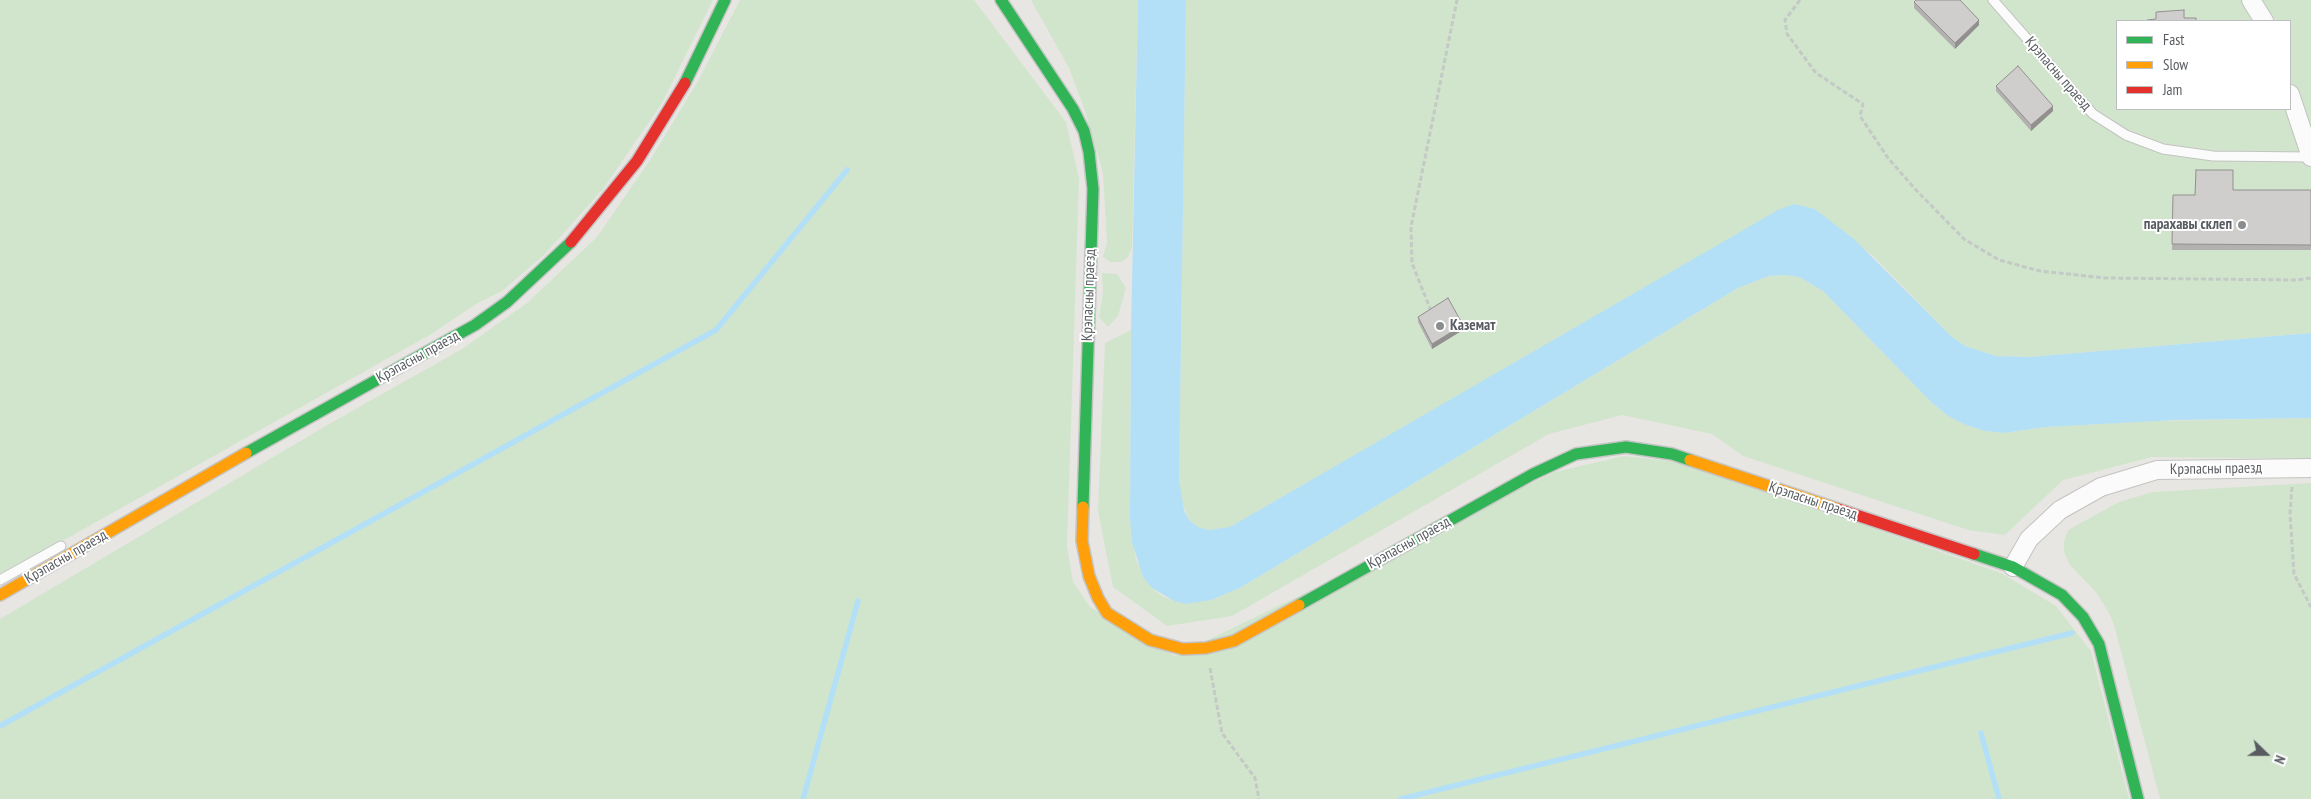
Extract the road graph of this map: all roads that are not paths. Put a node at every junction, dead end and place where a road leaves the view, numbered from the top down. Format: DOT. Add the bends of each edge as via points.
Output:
graph roads {
  1 [pos="725,0"];
  2 [pos="1002,0"];
  3 [pos="1993,0"];
  4 [pos="2251,0"];
  5 [pos="2263,20"];
  6 [pos="2291,97"];
  7 [pos="2310,157"];
  8 [pos="232,461"];
  9 [pos="200,468"];
  10 [pos="2311,468"];
  11 [pos="70,541"];
  12 [pos="2013,567"];
  13 [pos="0,580"];
  14 [pos="0,595"];
  15 [pos="2138,799"];
  1 -- 8 [label="street, Крэпасны праезд" via="695,65 637,161 592,219 539,275 475,325"];
  2 -- 12 [label="street, Крэпасны праезд" via="1073,109 1084,131 1089,152 1093,189 1082,541 1089,576 1107,613 1133,632 1163,645 1183,649 1206,648 1234,641 1533,474 1576,454 1626,447 1672,454"];
  3 -- 7 [label="lane, Крэпасны праезд" via="2093,114 2126,135 2163,149 2213,156"];
  4 -- 5 [label="street"];
  6 -- 7 [label="street, Крэпасны праезд"];
  8 -- 9 [label="lane"];
  8 -- 14 [label="street, Крэпасны праезд"];
  10 -- 12 [label="street, Крэпасны праезд" via="2157,470 2101,487 2060,510 2029,539"];
  11 -- 13 [label="lane"];
  12 -- 15 [label="street" via="2062,595 2083,617 2099,644"];
}
